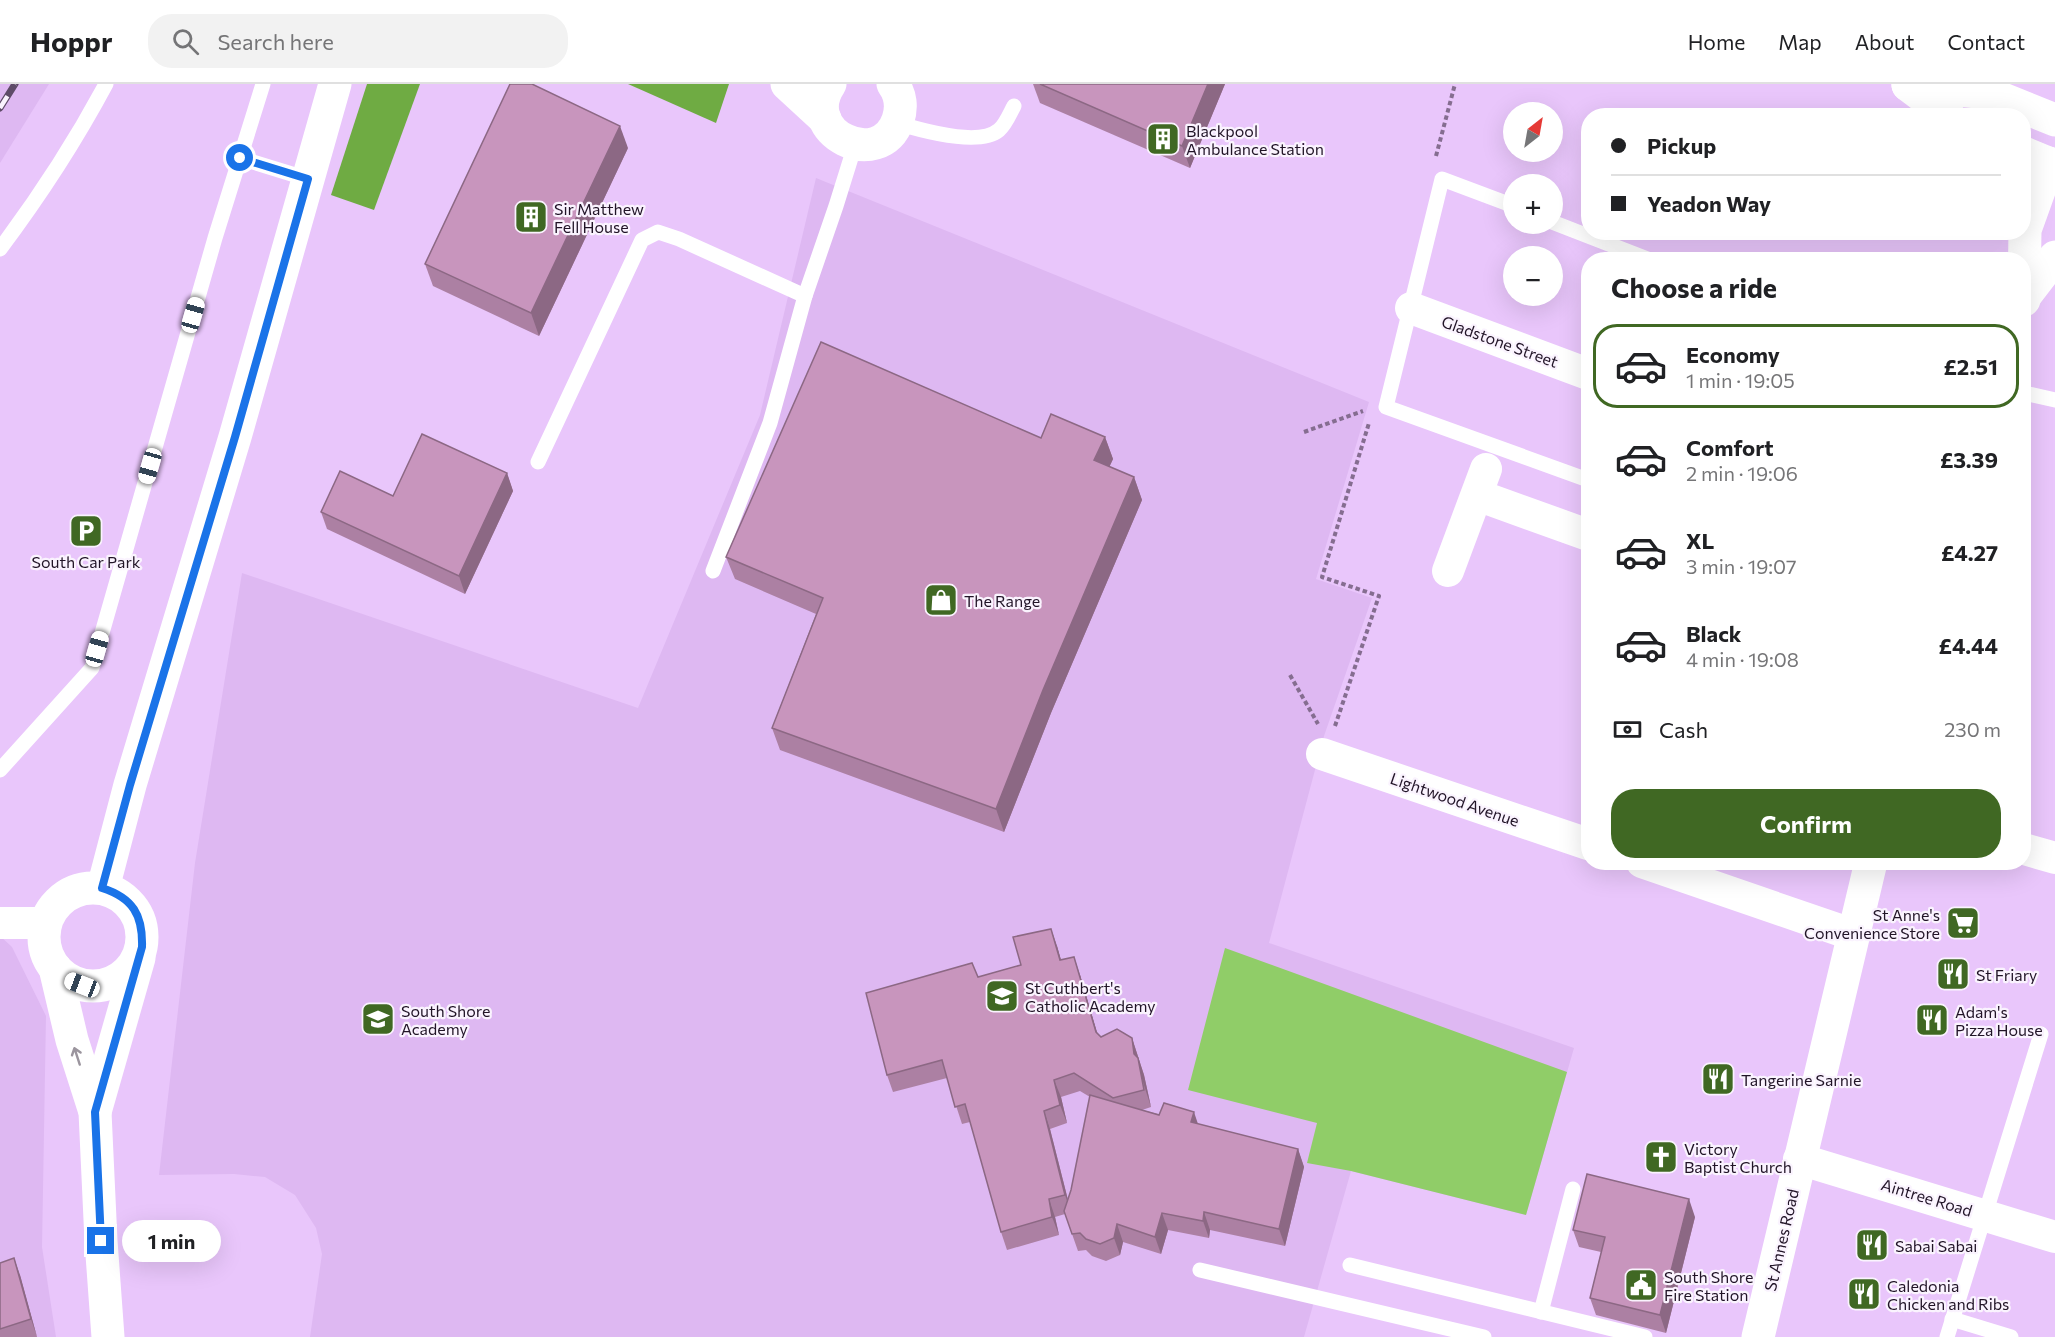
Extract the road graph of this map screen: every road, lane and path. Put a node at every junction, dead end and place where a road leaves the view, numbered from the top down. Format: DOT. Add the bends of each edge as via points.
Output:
graph roads {
  1 [pos="106,84"];
  2 [pos="263,84"];
  3 [pos="335,84"];
  4 [pos="787,84"];
  5 [pos="830,84"];
  6 [pos="1455,84"];
  7 [pos="1907,84"];
  8 [pos="900,98"];
  9 [pos="1014,106"];
  10 [pos="1938,108"];
  11 [pos="2025,108"];
  12 [pos="2031,110"];
  13 [pos="825,119"];
  14 [pos="2055,120"];
  15 [pos="855,145"];
  16 [pos="240,158"];
  17 [pos="2043,161"];
  18 [pos="308,179"];
  19 [pos="1442,179"];
  20 [pos="1503,202"];
  21 [pos="2031,207"];
  22 [pos="1563,226"];
  23 [pos="1581,233"];
  24 [pos="1598,240"];
  25 [pos="0,249"];
  26 [pos="1629,252"];
  27 [pos="2055,257"];
  28 [pos="2031,289"];
  29 [pos="805,296"];
  30 [pos="1412,308"];
  31 [pos="1581,371"];
  32 [pos="2031,395"];
  33 [pos="2055,400"];
  34 [pos="1379,408"];
  35 [pos="1304,432"];
  36 [pos="538,462"];
  37 [pos="1581,478"];
  38 [pos="1581,532"];
  39 [pos="713,571"];
  40 [pos="1448,571"];
  41 [pos="1290,675"];
  42 [pos="1325,751"];
  43 [pos="0,770"];
  44 [pos="1581,842"];
  45 [pos="2031,851"];
  46 [pos="2055,858"];
  47 [pos="1665,870"];
  48 [pos="1869,870"];
  49 [pos="102,888"];
  50 [pos="0,923"];
  51 [pos="46,923"];
  52 [pos="1854,935"];
  53 [pos="142,947"];
  54 [pos="55,968"];
  55 [pos="2041,1034"];
  56 [pos="95,1112"];
  57 [pos="1799,1159"];
  58 [pos="1573,1189"];
  59 [pos="1985,1214"];
  60 [pos="2055,1237"];
  61 [pos="1350,1265"];
  62 [pos="1200,1270"];
  63 [pos="1541,1312"];
  64 [pos="1952,1319"];
  65 [pos="108,1337"];
  66 [pos="1484,1337"];
  67 [pos="1645,1337"];
  68 [pos="1758,1337"];
  69 [pos="1947,1337"];
  70 [pos="2011,1337"];
  1 -- 25 [label="lane" via="60,163"];
  2 -- 16 [label="lane"];
  3 -- 18 [label="main road"];
  4 -- 13 [label="main road"];
  5 -- 13 [label="main road" via="824,100"];
  6 -- 19 [label="path" via="1432,175"];
  7 -- 10 [label="main road"];
  7 -- 11 [label="main road" via="1988,93"];
  8 -- 9 [label="lane" via="924,131 972,138 999,130"];
  8 -- 15 [label="main road" via="890,134 867,145"];
  12 -- 14 [label="main road"];
  13 -- 15 [label="main road" via="833,132"];
  15 -- 29 [label="lane"];
  16 -- 18 [label="lane"];
  16 -- 43 [label="lane" via="92,668"];
  17 -- 21 [label="main road"];
  18 -- 49 [label="main road"];
  19 -- 20 [label="lane"];
  19 -- 30 [label="lane"];
  22 -- 23 [label="lane"];
  24 -- 26 [label="lane"];
  27 -- 28 [label="main road"];
  29 -- 36 [label="lane" via="679,239 658,232 642,240"];
  29 -- 39 [label="lane" via="770,423"];
  30 -- 31 [label="street, Gladstone Street"];
  30 -- 34 [label="lane"];
  32 -- 33 [label="lane"];
  34 -- 35 [label="path"];
  34 -- 37 [label="lane"];
  34 -- 42 [label="path" via="1322,577 1380,596"];
  38 -- 40 [label="street" via="1481,482"];
  41 -- 42 [label="path"];
  42 -- 44 [label="street, Lightwood Avenue"];
  45 -- 46 [label="street"];
  47 -- 52 [label="street"];
  48 -- 52 [label="main road, St Annes Road"];
  49 -- 51 [label="main road" via="88,887 62,898 51,909"];
  49 -- 53 [label="main road" via="117,893 139,916"];
  50 -- 51 [label="street"];
  51 -- 54 [label="main road" via="47,954"];
  52 -- 57 [label="main road, St Annes Road"];
  53 -- 54 [label="main road" via="126,974 98,986 67,979"];
  53 -- 56 [label="main road"];
  56 -- 54 [label="main road, one-way"];
  55 -- 59 [label="lane"];
  56 -- 65 [label="main road"];
  57 -- 59 [label="street, Aintree Road"];
  57 -- 68 [label="main road, St Annes Road"];
  58 -- 63 [label="lane"];
  59 -- 60 [label="street, Aintree Road"];
  59 -- 64 [label="lane"];
  61 -- 63 [label="lane"];
  62 -- 66 [label="lane"];
  63 -- 67 [label="lane"];
  64 -- 69 [label="lane"];
  64 -- 70 [label="lane"];
}
